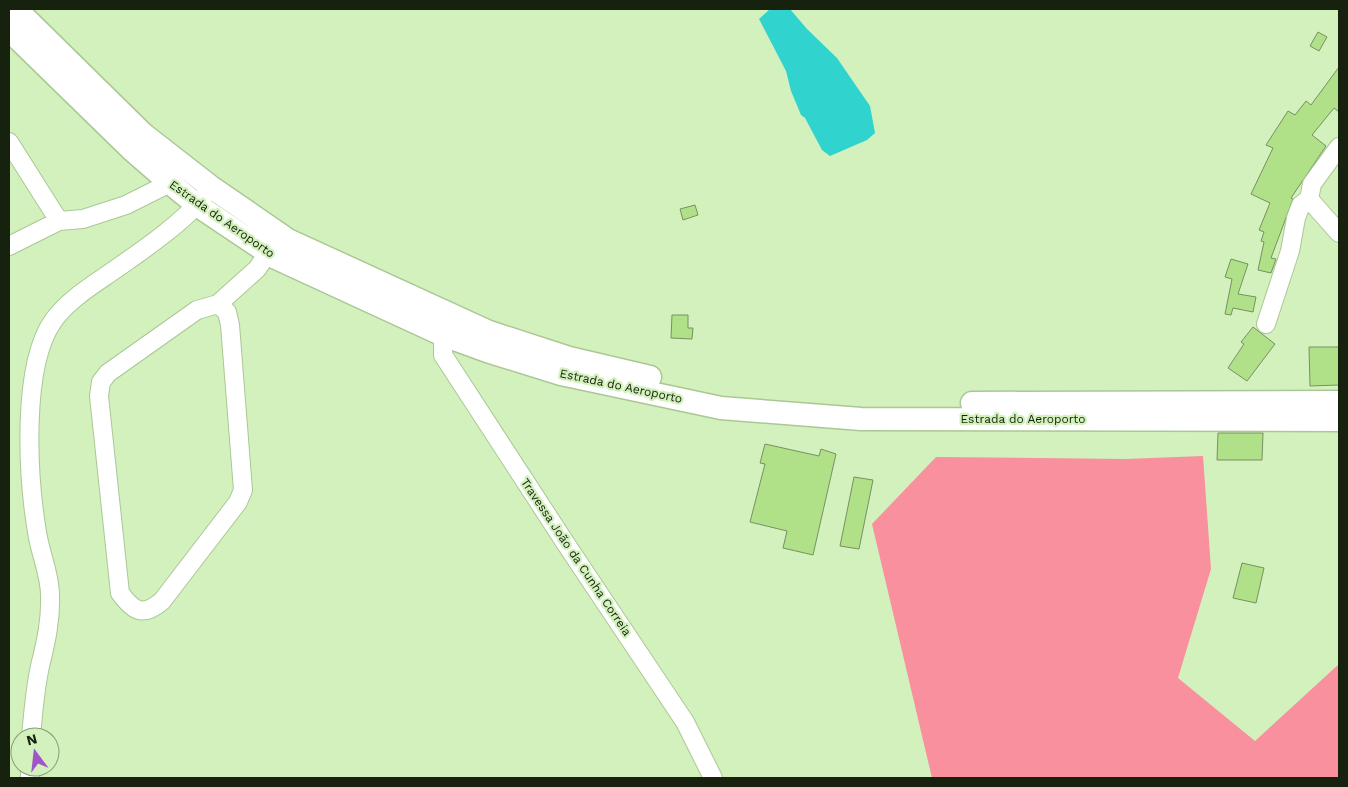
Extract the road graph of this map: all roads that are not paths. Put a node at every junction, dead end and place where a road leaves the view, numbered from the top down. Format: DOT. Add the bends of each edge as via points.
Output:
graph roads {
  1 [pos="16,9"];
  2 [pos="9,30"];
  3 [pos="9,142"];
  4 [pos="1339,147"];
  5 [pos="184,166"];
  6 [pos="170,183"];
  7 [pos="204,196"];
  8 [pos="1309,199"];
  9 [pos="59,221"];
  10 [pos="1339,233"];
  11 [pos="9,246"];
  12 [pos="272,255"];
  13 [pos="223,308"];
  14 [pos="1266,324"];
  15 [pos="443,335"];
  16 [pos="1339,402"];
  17 [pos="1339,420"];
  18 [pos="32,727"];
  19 [pos="712,778"];
  1 -- 5 [label="main road, Estrada do Aeroporto" via="143,134"];
  2 -- 6 [label="main road, Estrada do Aeroporto"];
  3 -- 9 [label="street"];
  4 -- 8 [label="street" via="1312,184"];
  5 -- 6 [label="street"];
  5 -- 7 [label="main road, Estrada do Aeroporto"];
  6 -- 7 [label="main road, Estrada do Aeroporto"];
  6 -- 9 [label="street" via="83,219"];
  7 -- 12 [label="main road, Estrada do Aeroporto"];
  7 -- 16 [label="main road, Estrada do Aeroporto" via="288,240 474,326 568,358 721,393 858,404"];
  7 -- 18 [label="street" via="72,301 53,320 38,352 31,417 31,478 37,534 50,593 50,619"];
  8 -- 10 [label="street"];
  8 -- 14 [label="street" via="1301,204 1296,218 1290,251"];
  9 -- 11 [label="street"];
  12 -- 13 [label="street"];
  12 -- 15 [label="main road, Estrada do Aeroporto"];
  13 -- 13 [label="street" via="197,310 108,373 101,382 99,396 120,593 128,604 140,611 151,611 162,601 238,502 243,490"];
  15 -- 17 [label="main road, Estrada do Aeroporto" via="561,374 720,408 861,419"];
  15 -- 19 [label="street, Travessa João da Cunha Correia" via="444,355 681,714"];
}
